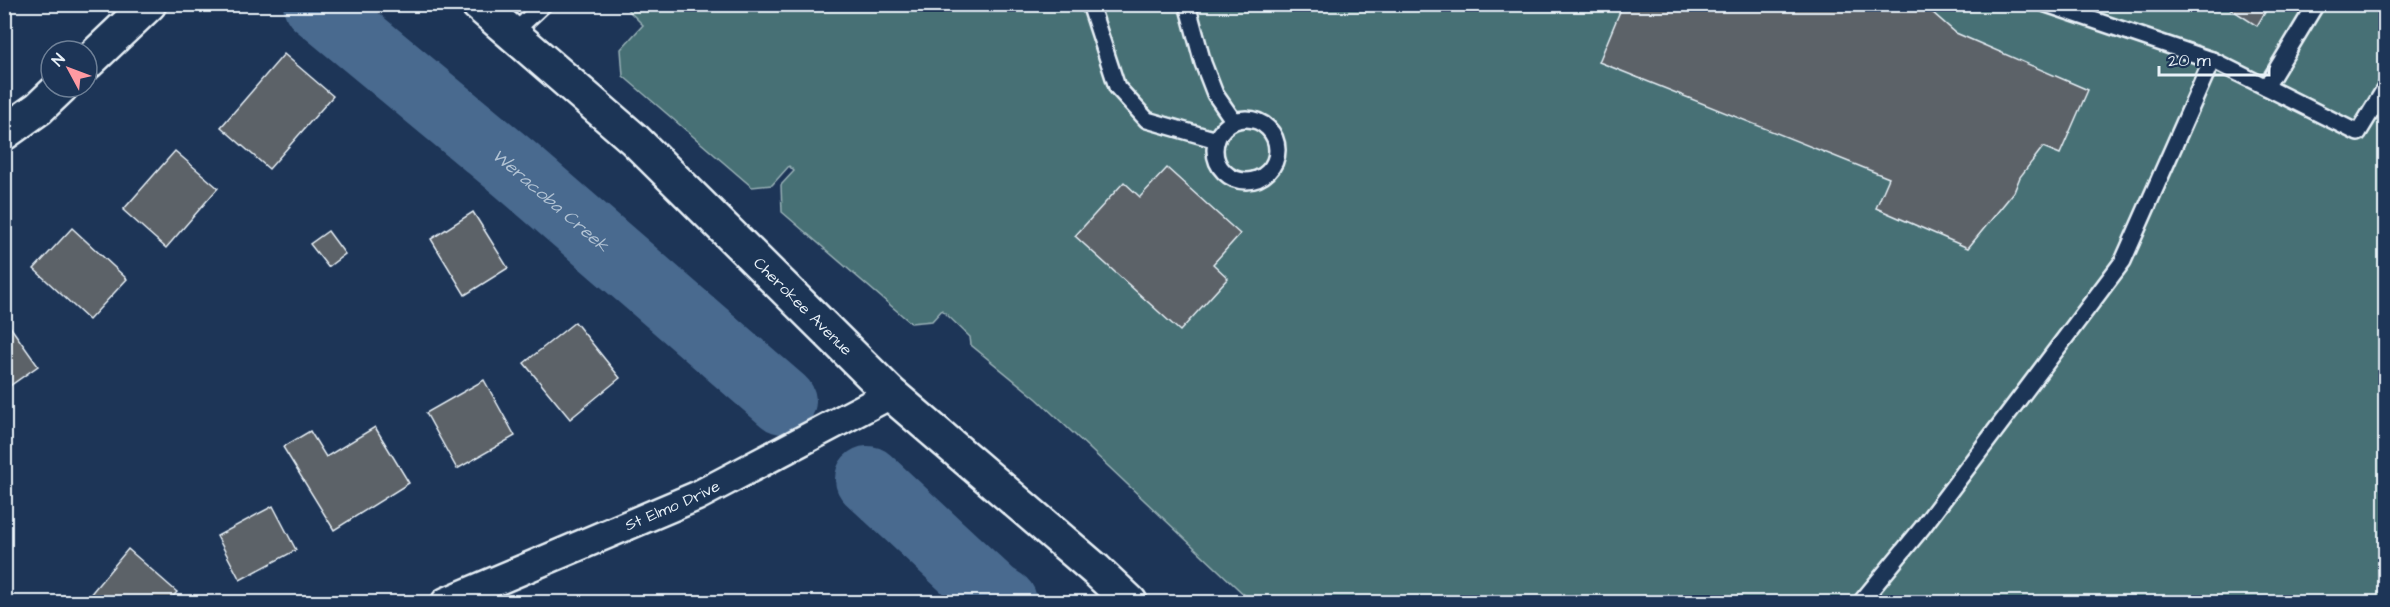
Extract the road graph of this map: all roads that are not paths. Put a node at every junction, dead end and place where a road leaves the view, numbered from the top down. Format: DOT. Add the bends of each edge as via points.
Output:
graph roads {
  1 [pos="149,4"];
  2 [pos="478,4"];
  3 [pos="544,4"];
  4 [pos="1090,4"];
  5 [pos="1187,4"];
  6 [pos="2046,4"];
  7 [pos="2316,4"];
  8 [pos="512,34"];
  9 [pos="99,52"];
  10 [pos="2212,60"];
  11 [pos="2266,87"];
  12 [pos="2385,87"];
  13 [pos="48,99"];
  14 [pos="1233,120"];
  15 [pos="4,133"];
  16 [pos="1217,140"];
  17 [pos="891,394"];
  18 [pos="446,603"];
  19 [pos="1130,603"];
  20 [pos="1861,603"];
  1 -- 9 [label="street"];
  2 -- 8 [label="street, Cherokee Avenue"];
  3 -- 8 [label="lane"];
  4 -- 16 [label="lane" via="1117,87 1147,120"];
  5 -- 14 [label="lane" via="1215,94"];
  6 -- 10 [label="lane"];
  7 -- 11 [label="lane"];
  8 -- 17 [label="street, Cherokee Avenue" via="635,140"];
  10 -- 11 [label="lane"];
  10 -- 20 [label="lane" via="2123,261"];
  11 -- 12 [label="lane" via="2358,133"];
  13 -- 15 [label="street"];
  14 -- 16 [label="lane"];
  14 -- 16 [label="lane" via="1250,119 1268,129 1276,148 1270,168 1255,179 1236,179 1216,159"];
  17 -- 18 [label="street, St Elmo Drive" via="697,496"];
  17 -- 19 [label="street, Cherokee Avenue"];
}
